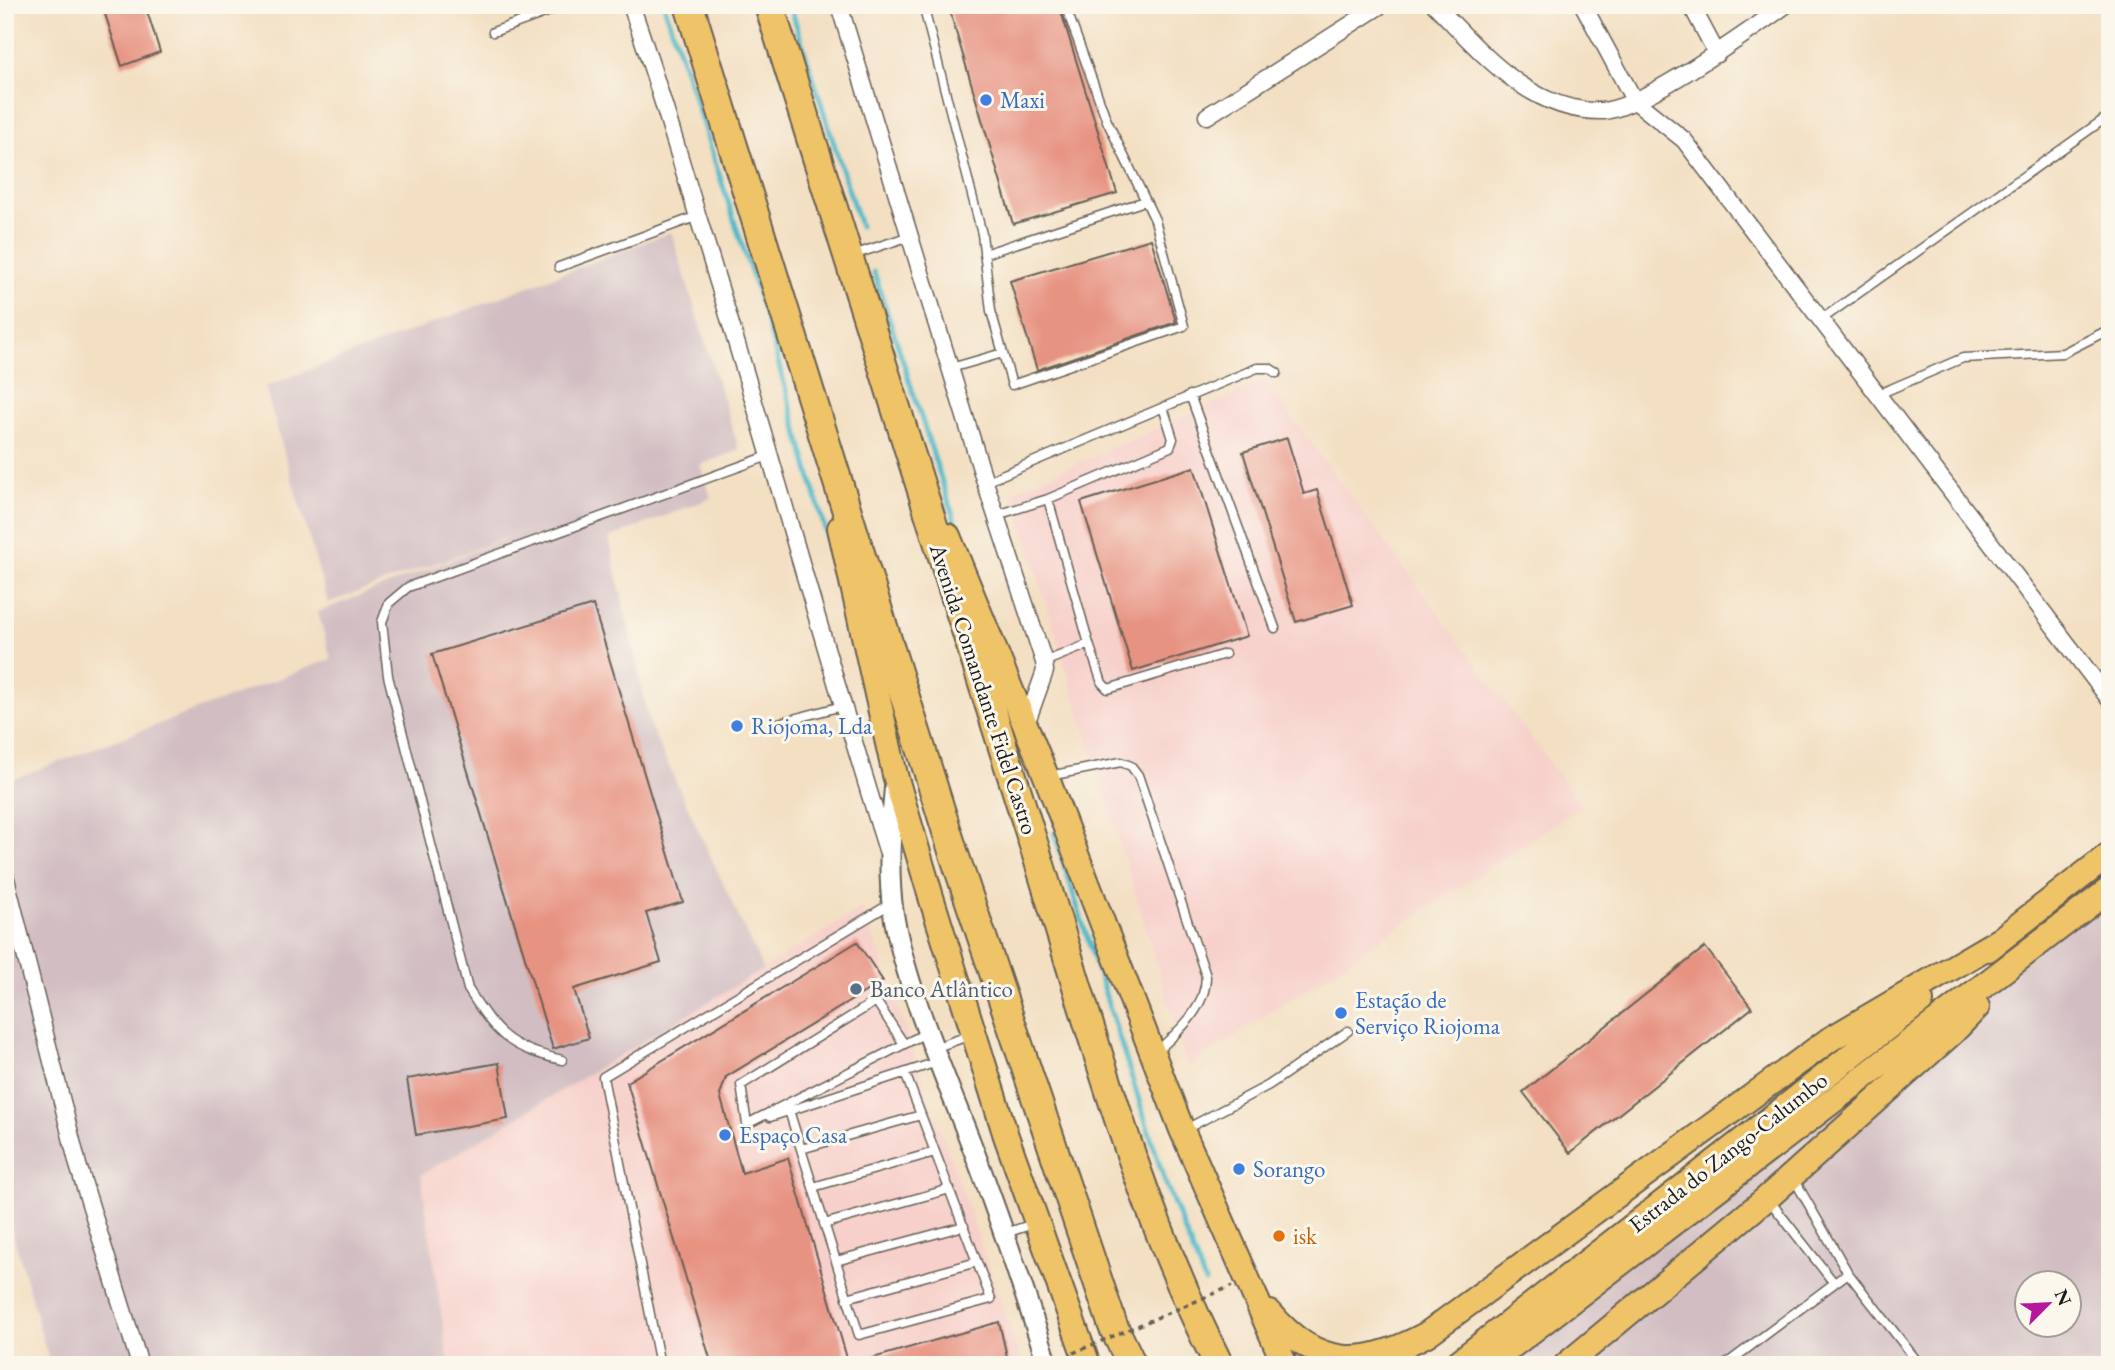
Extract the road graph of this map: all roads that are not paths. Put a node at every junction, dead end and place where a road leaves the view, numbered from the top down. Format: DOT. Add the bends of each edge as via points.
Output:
graph roads {
  1 [pos="565,5"];
  2 [pos="631,5"];
  3 [pos="689,5"];
  4 [pos="769,5"];
  5 [pos="839,5"];
  6 [pos="923,5"];
  7 [pos="1065,5"];
  8 [pos="1381,5"];
  9 [pos="1434,5"];
  10 [pos="1583,5"];
  11 [pos="1691,5"];
  12 [pos="1786,5"];
  13 [pos="493,32"];
  14 [pos="1717,54"];
  15 [pos="1634,100"];
  16 [pos="2110,115"];
  17 [pos="1207,116"];
  18 [pos="1145,201"];
  19 [pos="698,216"];
  20 [pos="910,236"];
  21 [pos="984,254"];
  22 [pos="847,257"];
  23 [pos="559,267"];
  24 [pos="1822,319"];
  25 [pos="2110,329"];
  26 [pos="874,348"];
  27 [pos="1003,352"];
  28 [pos="951,368"];
  29 [pos="1278,373"];
  30 [pos="802,374"];
  31 [pos="1879,394"];
  32 [pos="1190,396"];
  33 [pos="1163,407"];
  34 [pos="771,455"];
  35 [pos="985,482"];
  36 [pos="1048,499"];
  37 [pos="997,515"];
  38 [pos="1275,628"];
  39 [pos="1089,644"];
  40 [pos="1225,654"];
  41 [pos="1044,662"];
  42 [pos="2110,700"];
  43 [pos="842,706"];
  44 [pos="778,723"];
  45 [pos="1025,727"];
  46 [pos="895,775"];
  47 [pos="1046,776"];
  48 [pos="2110,854"];
  49 [pos="889,856"];
  50 [pos="5,875"];
  51 [pos="2110,889"];
  52 [pos="893,903"];
  53 [pos="2001,939"];
  54 [pos="2020,960"];
  55 [pos="1348,1031"];
  56 [pos="974,1034"];
  57 [pos="904,1045"];
  58 [pos="934,1047"];
  59 [pos="1153,1055"];
  60 [pos="562,1060"];
  61 [pos="905,1073"];
  62 [pos="788,1108"];
  63 [pos="921,1115"];
  64 [pos="1182,1130"];
  65 [pos="801,1149"];
  66 [pos="935,1152"];
  67 [pos="1792,1175"];
  68 [pos="813,1187"];
  69 [pos="950,1189"];
  70 [pos="1767,1198"];
  71 [pos="1036,1223"];
  72 [pos="824,1224"];
  73 [pos="964,1226"];
  74 [pos="1006,1233"];
  75 [pos="1226,1236"];
  76 [pos="836,1261"];
  77 [pos="977,1262"];
  78 [pos="1848,1273"];
  79 [pos="1834,1283"];
  80 [pos="847,1298"];
  81 [pos="1081,1359"];
  82 [pos="1457,1363"];
  83 [pos="140,1365"];
  84 [pos="660,1365"];
  85 [pos="1048,1365"];
  86 [pos="1132,1365"];
  87 [pos="1219,1365"];
  88 [pos="1285,1365"];
  89 [pos="1487,1365"];
  90 [pos="1566,1365"];
  91 [pos="1726,1365"];
  92 [pos="1920,1365"];
  1 -- 13 [label="lane"];
  2 -- 19 [label="street"];
  3 -- 30 [label="highway"];
  4 -- 22 [label="highway, Avenida Comandante Fidel Castro"];
  5 -- 20 [label="street"];
  6 -- 21 [label="lane"];
  7 -- 18 [label="lane" via="1107,121"];
  8 -- 17 [label="street"];
  9 -- 15 [label="street" via="1499,70 1532,92 1563,105 1603,111"];
  10 -- 15 [label="street"];
  11 -- 14 [label="street"];
  12 -- 14 [label="street"];
  14 -- 15 [label="street"];
  15 -- 24 [label="street" via="1684,141"];
  16 -- 24 [label="lane"];
  18 -- 21 [label="lane"];
  18 -- 27 [label="lane" via="1155,220 1184,326 1012,386"];
  19 -- 23 [label="lane"];
  19 -- 34 [label="street"];
  20 -- 22 [label="lane"];
  20 -- 28 [label="street"];
  21 -- 27 [label="lane" via="991,311"];
  22 -- 26 [label="highway, Avenida Comandante Fidel Castro"];
  24 -- 31 [label="street"];
  25 -- 31 [label="lane" via="2063,353 1963,358"];
  26 -- 45 [label="main road"];
  26 -- 87 [label="highway, Avenida Comandante Fidel Castro" via="1149,1206"];
  27 -- 28 [label="lane"];
  28 -- 35 [label="street"];
  29 -- 32 [label="lane" via="1257,368"];
  30 -- 46 [label="main road"];
  30 -- 86 [label="highway" via="953,851 1113,1326"];
  31 -- 42 [label="street"];
  32 -- 33 [label="lane"];
  32 -- 38 [label="lane"];
  33 -- 35 [label="lane"];
  33 -- 36 [label="lane" via="1173,439 1170,447"];
  34 -- 43 [label="street"];
  34 -- 60 [label="lane" via="408,587 389,603 382,622 388,676 468,989 491,1025 514,1045"];
  35 -- 37 [label="street"];
  36 -- 37 [label="lane"];
  36 -- 39 [label="lane"];
  37 -- 41 [label="street"];
  39 -- 40 [label="lane" via="1108,689"];
  39 -- 41 [label="lane"];
  41 -- 45 [label="street"];
  43 -- 44 [label="lane"];
  43 -- 49 [label="street"];
  45 -- 47 [label="main road"];
  46 -- 49 [label="street"];
  46 -- 56 [label="main road"];
  47 -- 59 [label="main road"];
  47 -- 59 [label="lane" via="1122,762 1138,775 1206,976 1205,995 1191,1016"];
  48 -- 53 [label="main road"];
  49 -- 52 [label="street"];
  50 -- 83 [label="street" via="78,1165"];
  51 -- 54 [label="main road"];
  52 -- 58 [label="street" via="906,962"];
  52 -- 84 [label="lane" via="603,1077"];
  53 -- 75 [label="main road" via="1829,1041 1427,1334 1391,1353 1354,1361 1332,1358 1290,1337 1254,1290"];
  53 -- 82 [label="main road, Estrada do Zango-Calumbo"];
  54 -- 67 [label="main road" via="1954,1031"];
  54 -- 89 [label="main road, Estrada do Zango-Calumbo"];
  55 -- 64 [label="lane" via="1269,1085"];
  56 -- 58 [label="lane"];
  56 -- 71 [label="main road"];
  57 -- 58 [label="lane"];
  57 -- 62 [label="lane"];
  57 -- 62 [label="lane" via="876,1001 741,1085 747,1124"];
  58 -- 61 [label="lane"];
  58 -- 74 [label="street"];
  59 -- 64 [label="main road"];
  61 -- 62 [label="lane"];
  61 -- 63 [label="lane"];
  62 -- 65 [label="lane"];
  63 -- 65 [label="lane"];
  63 -- 66 [label="lane"];
  64 -- 75 [label="main road"];
  65 -- 68 [label="lane"];
  66 -- 68 [label="lane"];
  66 -- 69 [label="lane"];
  67 -- 70 [label="main road"];
  67 -- 78 [label="lane"];
  68 -- 72 [label="lane"];
  69 -- 72 [label="lane"];
  69 -- 73 [label="lane"];
  70 -- 79 [label="lane"];
  70 -- 90 [label="main road"];
  71 -- 74 [label="lane"];
  71 -- 81 [label="main road"];
  72 -- 76 [label="lane"];
  73 -- 76 [label="lane"];
  73 -- 77 [label="lane"];
  74 -- 85 [label="street"];
  75 -- 88 [label="main road"];
  76 -- 80 [label="lane"];
  77 -- 80 [label="lane"];
  77 -- 80 [label="lane" via="991,1299 859,1335"];
  78 -- 79 [label="lane"];
  78 -- 92 [label="lane"];
  79 -- 91 [label="lane"];
}
